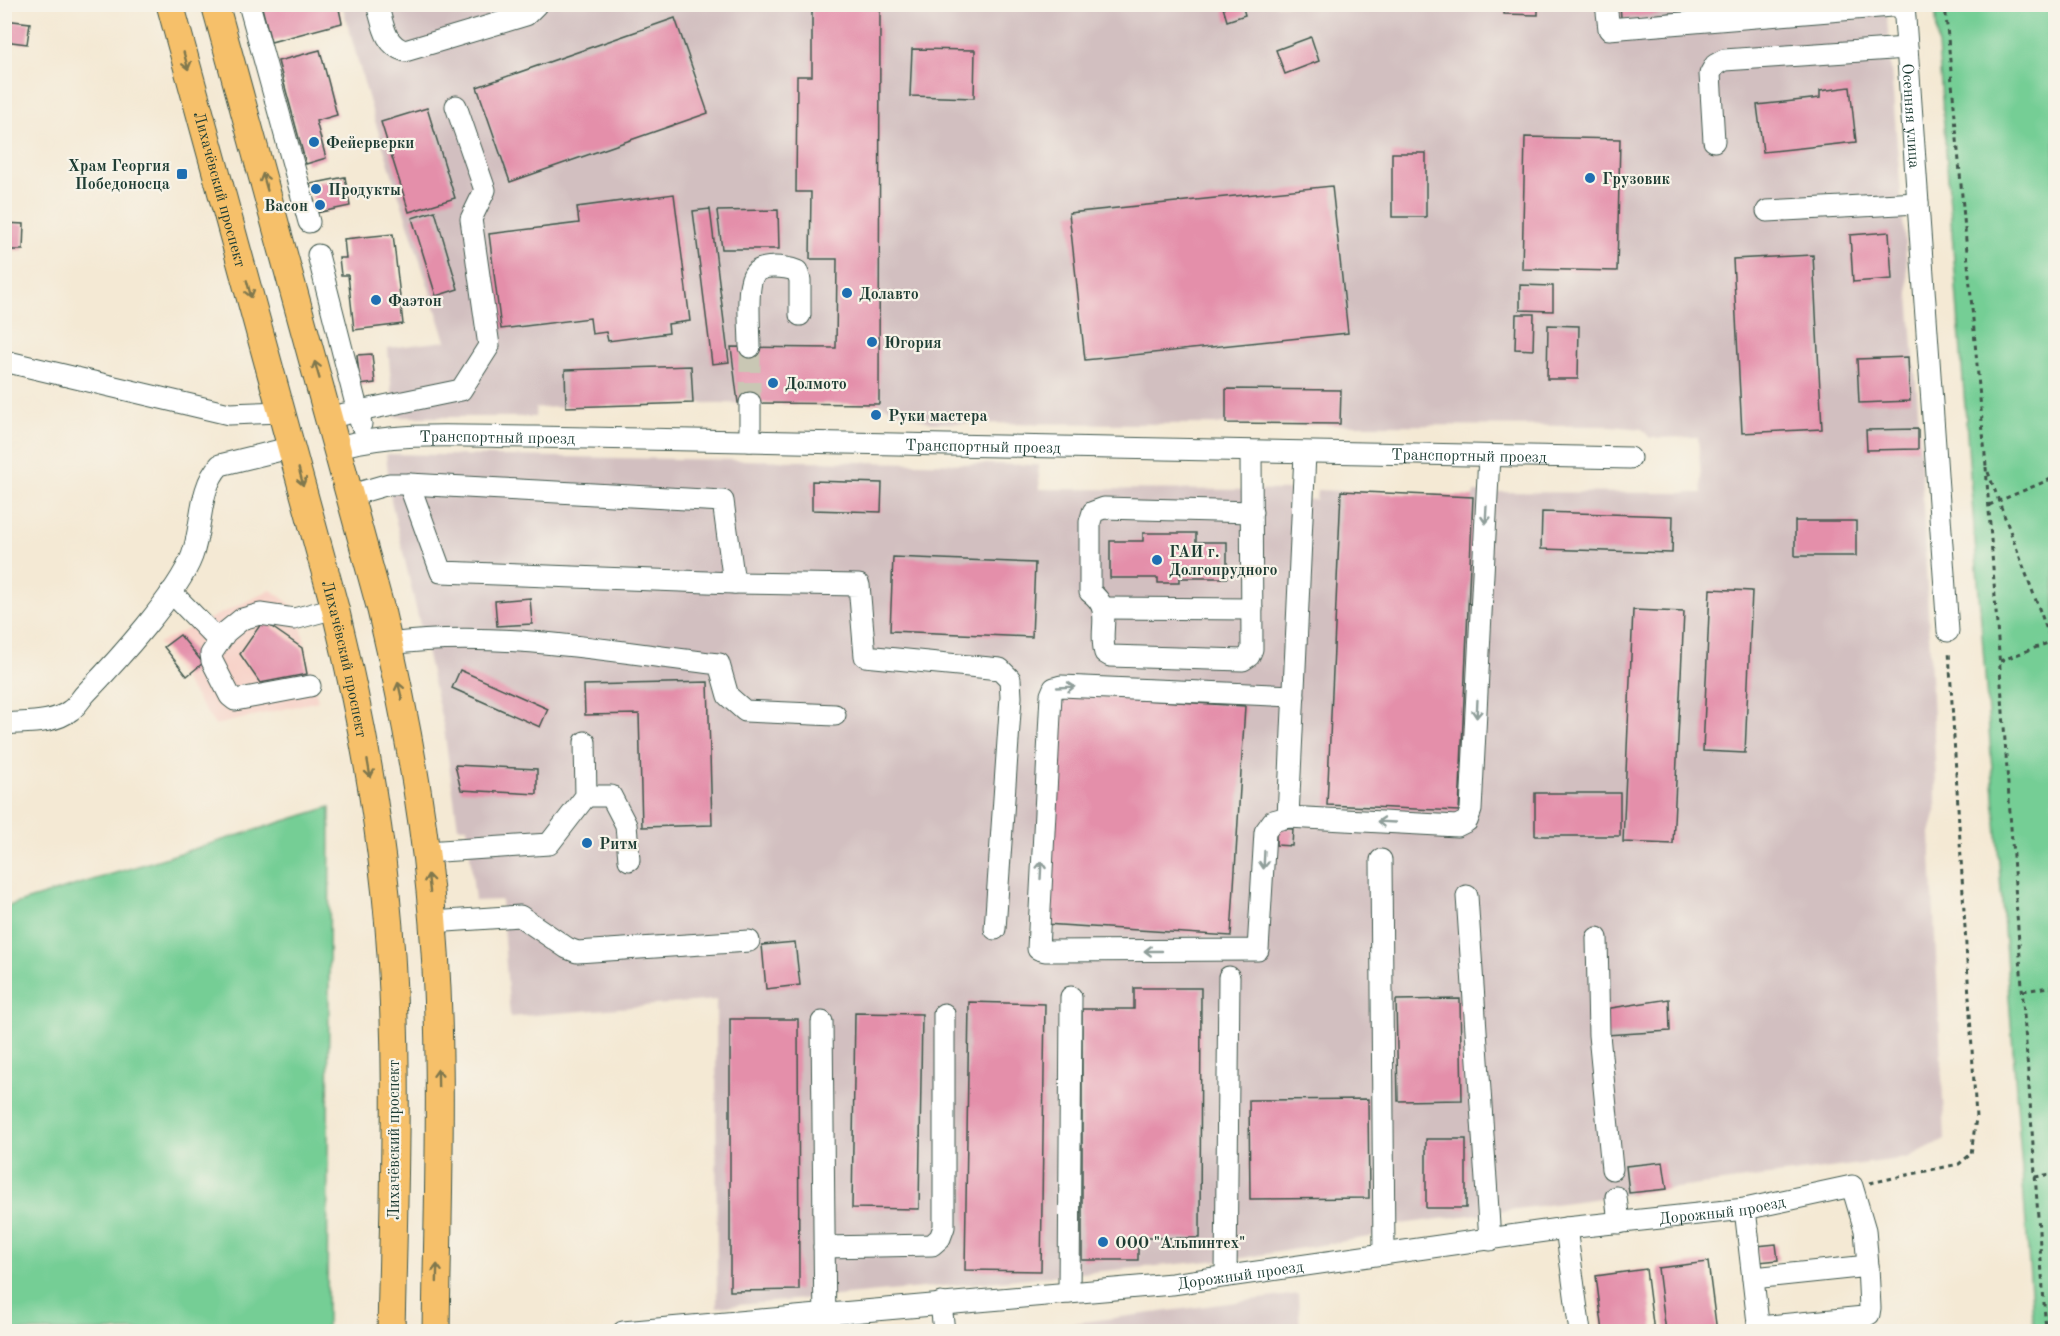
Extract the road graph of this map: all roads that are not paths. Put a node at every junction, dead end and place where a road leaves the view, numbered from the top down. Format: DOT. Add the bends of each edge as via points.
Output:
graph roads {
  1 [pos="170,4"];
  2 [pos="215,4"];
  3 [pos="249,4"];
  4 [pos="377,4"];
  5 [pos="537,4"];
  6 [pos="1606,4"];
  7 [pos="1904,5"];
  8 [pos="1819,8"];
  9 [pos="1907,48"];
  10 [pos="456,106"];
  11 [pos="1714,141"];
  12 [pos="1918,203"];
  13 [pos="1767,211"];
  14 [pos="309,222"];
  15 [pos="318,255"];
  16 [pos="800,315"];
  17 [pos="750,347"];
  18 [pos="4,361"];
  19 [pos="750,403"];
  20 [pos="283,412"];
  21 [pos="357,412"];
  22 [pos="330,417"];
  23 [pos="364,440"];
  24 [pos="750,441"];
  25 [pos="293,447"];
  26 [pos="338,447"];
  27 [pos="1251,453"];
  28 [pos="1305,454"];
  29 [pos="1489,456"];
  30 [pos="1630,458"];
  31 [pos="409,484"];
  32 [pos="351,495"];
  33 [pos="1252,512"];
  34 [pos="734,584"];
  35 [pos="171,592"];
  36 [pos="335,608"];
  37 [pos="1104,608"];
  38 [pos="1252,609"];
  39 [pos="1948,631"];
  40 [pos="219,641"];
  41 [pos="389,645"];
  42 [pos="310,686"];
  43 [pos="1294,696"];
  44 [pos="835,715"];
  45 [pos="4,723"];
  46 [pos="585,742"];
  47 [pos="586,796"];
  48 [pos="1288,817"];
  49 [pos="426,852"];
  50 [pos="629,860"];
  51 [pos="1381,860"];
  52 [pos="1467,896"];
  53 [pos="432,922"];
  54 [pos="995,929"];
  55 [pos="1597,938"];
  56 [pos="749,941"];
  57 [pos="1229,977"];
  58 [pos="1071,997"];
  59 [pos="944,1014"];
  60 [pos="822,1022"];
  61 [pos="1612,1169"];
  62 [pos="1616,1197"];
  63 [pos="1745,1209"];
  64 [pos="1619,1223"];
  65 [pos="1566,1228"];
  66 [pos="1490,1239"];
  67 [pos="824,1247"];
  68 [pos="1384,1254"];
  69 [pos="1868,1266"];
  70 [pos="1226,1276"];
  71 [pos="1753,1278"];
  72 [pos="1069,1293"];
  73 [pos="941,1303"];
  74 [pos="825,1323"];
  75 [pos="1759,1329"];
  76 [pos="391,1332"];
  77 [pos="436,1332"];
  78 [pos="622,1332"];
  79 [pos="944,1332"];
  80 [pos="1580,1332"];
  1 -- 20 [label="main road, Лихачёвский проспект, one-way"];
  22 -- 2 [label="main road, one-way"];
  3 -- 14 [label="street"];
  4 -- 5 [label="street" via="389,42 405,51 526,15"];
  6 -- 8 [label="street" via="1609,29"];
  7 -- 8 [label="street"];
  7 -- 9 [label="street, Осенняя улица"];
  9 -- 11 [label="street" via="1724,60 1710,74"];
  9 -- 12 [label="street, Осенняя улица"];
  10 -- 21 [label="street" via="485,190 471,219 489,346 461,390"];
  12 -- 13 [label="street"];
  12 -- 39 [label="street, Осенняя улица"];
  15 -- 21 [label="street"];
  16 -- 17 [label="street" via="797,271 760,268 753,274 751,285"];
  18 -- 20 [label="street" via="229,414"];
  19 -- 24 [label="street"];
  20 -- 25 [label="main road, Лихачёвский проспект"];
  21 -- 22 [label="street"];
  21 -- 23 [label="street"];
  22 -- 26 [label="main road"];
  23 -- 24 [label="street, Транспортный проезд" via="534,436"];
  23 -- 26 [label="street, Транспортный проезд"];
  24 -- 27 [label="street, Транспортный проезд"];
  25 -- 35 [label="street" via="229,462 213,472 192,557"];
  25 -- 36 [label="main road, Лихачёвский проспект, one-way"];
  26 -- 32 [label="main road"];
  27 -- 28 [label="street, Транспортный проезд"];
  27 -- 33 [label="street"];
  28 -- 29 [label="street, Транспортный проезд"];
  28 -- 43 [label="street"];
  29 -- 30 [label="street, Транспортный проезд"];
  29 -- 48 [label="street, one-way" via="1472,810 1467,821 1457,825"];
  31 -- 32 [label="street" via="389,484"];
  31 -- 34 [label="street" via="441,572"];
  31 -- 34 [label="street" via="723,501"];
  32 -- 41 [label="main road"];
  33 -- 37 [label="street" via="1104,508 1093,512 1090,592 1101,600"];
  33 -- 38 [label="street"];
  34 -- 54 [label="street" via="859,585 865,656 1000,669 1010,679"];
  35 -- 40 [label="street"];
  35 -- 45 [label="street" via="71,710 43,721"];
  36 -- 40 [label="street" via="294,619 260,614 242,619"];
  36 -- 76 [label="main road, Лихачёвский проспект, one-way" via="375,804 386,896 394,1084"];
  37 -- 38 [label="street"];
  37 -- 38 [label="street" via="1103,647 1110,656 1243,660 1252,649"];
  40 -- 42 [label="street" via="211,654 212,661 235,700"];
  41 -- 44 [label="street" via="424,639 521,642 719,664 728,696 746,711"];
  49 -- 41 [label="main road, one-way" via="406,722"];
  43 -- 48 [label="street"];
  48 -- 43 [label="street, one-way" via="1273,821 1265,832 1258,950 1038,949 1054,688"];
  46 -- 47 [label="street"];
  47 -- 49 [label="street" via="549,844"];
  47 -- 50 [label="street" via="611,796 626,825"];
  53 -- 49 [label="main road, one-way"];
  51 -- 68 [label="street"];
  52 -- 66 [label="street"];
  53 -- 56 [label="street" via="520,916 578,952"];
  77 -- 53 [label="main road, one-way" via="438,1083"];
  55 -- 61 [label="street" via="1599,1035"];
  57 -- 70 [label="street"];
  58 -- 72 [label="street"];
  59 -- 67 [label="street" via="944,1227 940,1238 932,1245"];
  60 -- 67 [label="street"];
  62 -- 64 [label="street"];
  63 -- 64 [label="street, Дорожный проезд"];
  63 -- 69 [label="street, Дорожный проезд" via="1852,1186 1865,1230"];
  63 -- 71 [label="street"];
  64 -- 65 [label="street, Дорожный проезд"];
  65 -- 66 [label="street, Дорожный проезд"];
  65 -- 80 [label="street"];
  66 -- 68 [label="street, Дорожный проезд"];
  67 -- 74 [label="street"];
  68 -- 70 [label="street, Дорожный проезд"];
  69 -- 71 [label="street"];
  69 -- 75 [label="street" via="1870,1308 1864,1317"];
  70 -- 72 [label="street, Дорожный проезд"];
  71 -- 75 [label="street"];
  72 -- 73 [label="street, Дорожный проезд"];
  73 -- 74 [label="street, Дорожный проезд"];
  73 -- 79 [label="street"];
  74 -- 78 [label="street, Дорожный проезд"];
}
